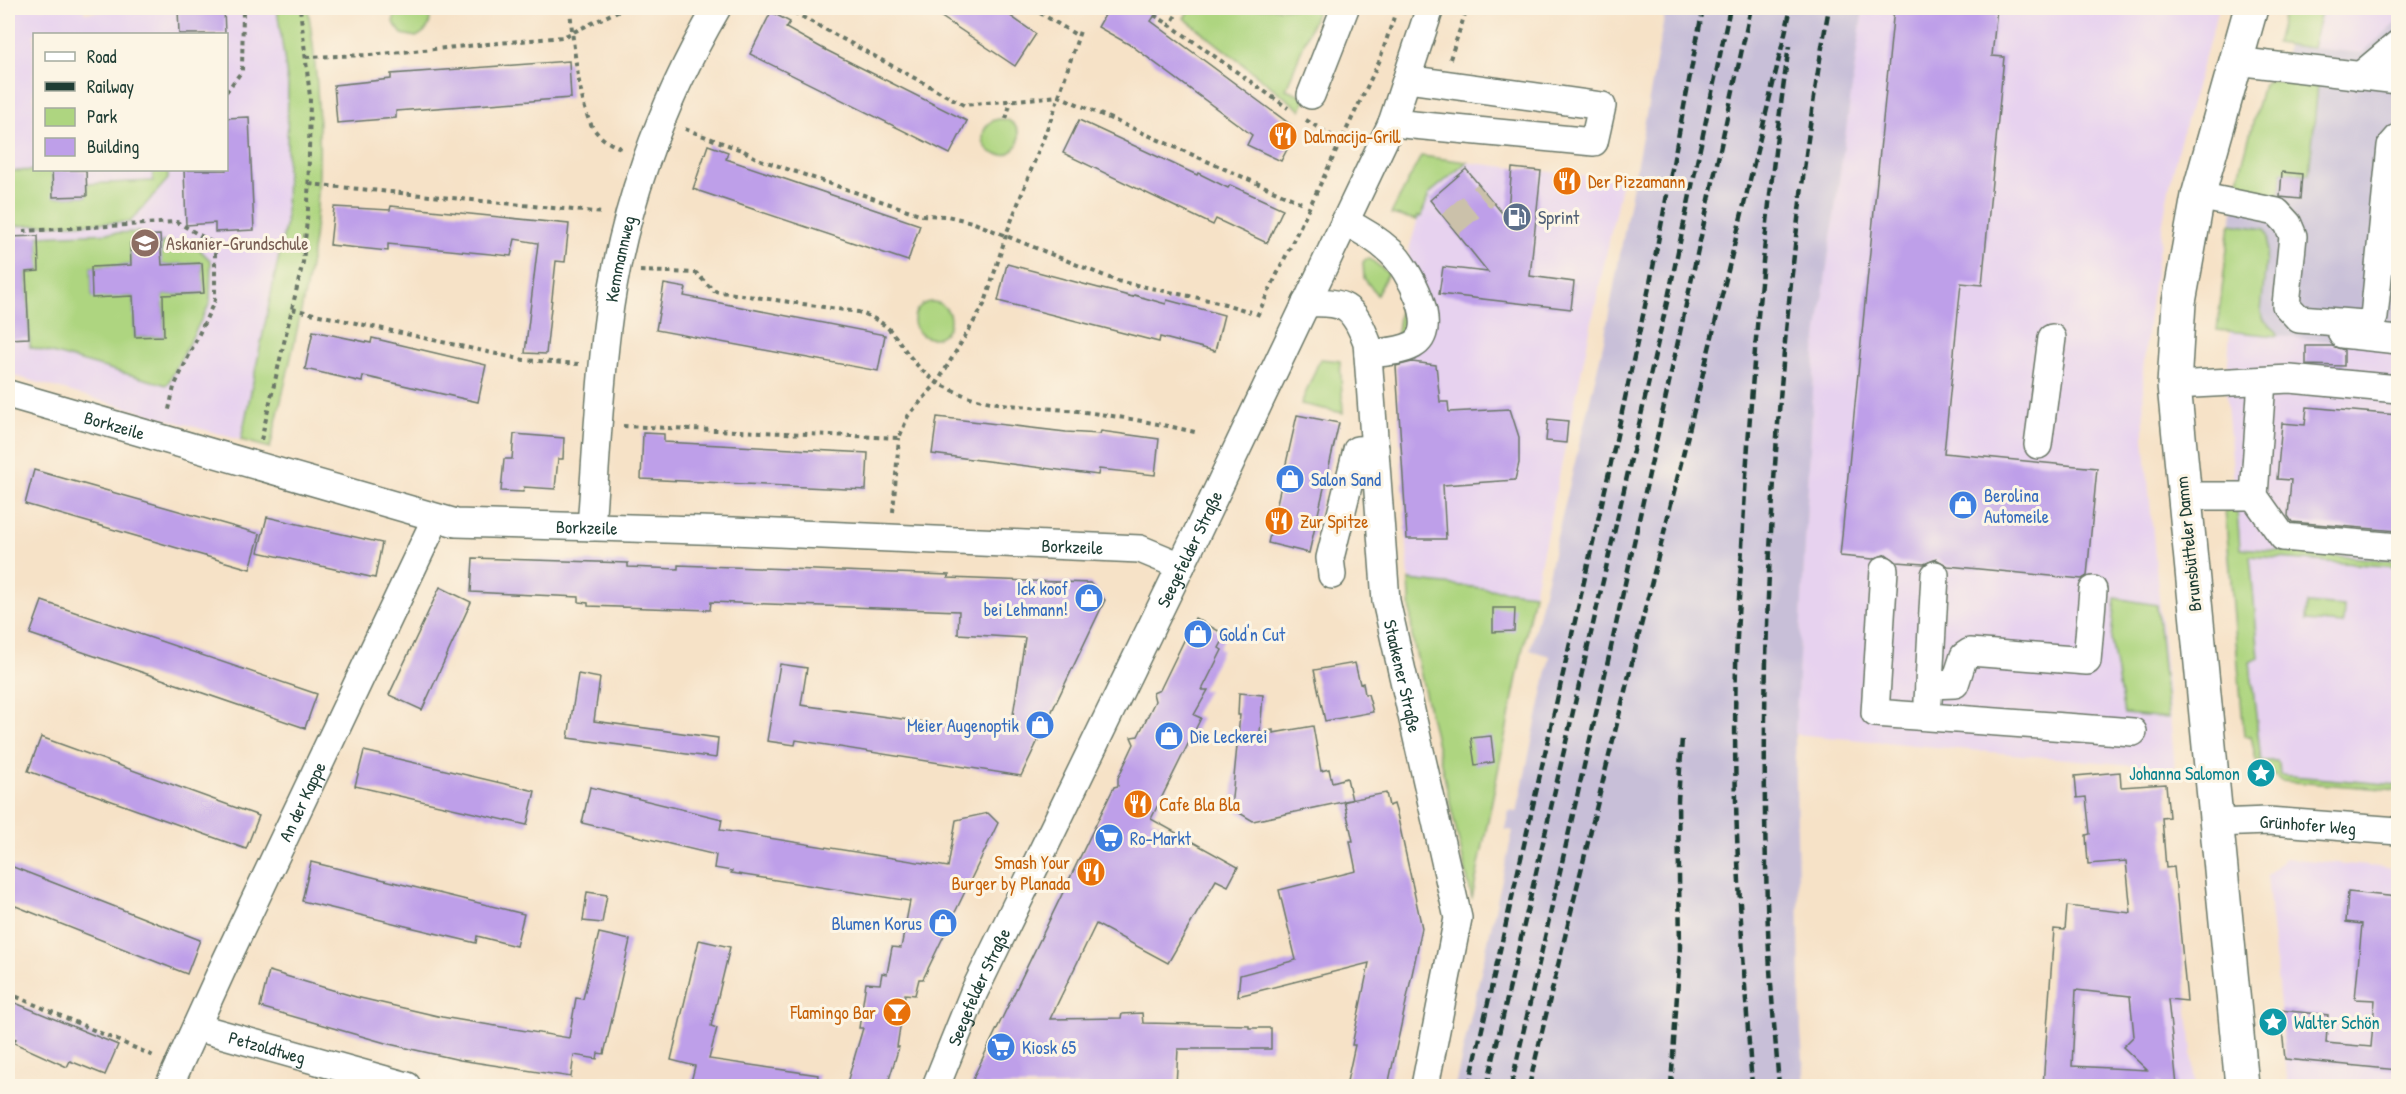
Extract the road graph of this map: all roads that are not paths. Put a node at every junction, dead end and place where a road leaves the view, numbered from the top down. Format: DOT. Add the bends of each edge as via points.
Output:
graph roads {
  1 [pos="717,8"];
  2 [pos="1345,8"];
  3 [pos="1430,8"];
  4 [pos="2251,8"];
  5 [pos="2398,44"];
  6 [pos="2235,61"];
  7 [pos="2360,76"];
  8 [pos="1407,79"];
  9 [pos="2398,80"];
  10 [pos="1302,108"];
  11 [pos="1392,123"];
  12 [pos="2398,138"];
  13 [pos="2197,202"];
  14 [pos="1345,222"];
  15 [pos="1306,303"];
  16 [pos="2052,338"];
  17 [pos="2398,340"];
  18 [pos="1368,354"];
  19 [pos="2262,381"];
  20 [pos="2175,385"];
  21 [pos="2398,389"];
  22 [pos="8,394"];
  23 [pos="2038,445"];
  24 [pos="1375,449"];
  25 [pos="2184,496"];
  26 [pos="2254,496"];
  27 [pos="436,518"];
  28 [pos="591,527"];
  29 [pos="2398,547"];
  30 [pos="1181,566"];
  31 [pos="1884,570"];
  32 [pos="1332,575"];
  33 [pos="1935,575"];
  34 [pos="2093,590"];
  35 [pos="1929,685"];
  36 [pos="1927,717"];
  37 [pos="2133,732"];
  38 [pos="2216,824"];
  39 [pos="2398,831"];
  40 [pos="195,1027"];
  41 [pos="170,1086"];
  42 [pos="407,1086"];
  43 [pos="936,1086"];
  44 [pos="1425,1086"];
  45 [pos="2242,1086"];
  1 -- 28 [label="street, Kemmannweg" via="672,98 640,177 616,270 607,328"];
  2 -- 10 [label="street"];
  3 -- 8 [label="street, Seegefelder Straße"];
  4 -- 6 [label="main road, Brunsbütteler Damm"];
  5 -- 7 [label="street"];
  6 -- 7 [label="street"];
  6 -- 13 [label="main road, Brunsbütteler Damm"];
  7 -- 9 [label="street"];
  8 -- 11 [label="street, Seegefelder Straße"];
  8 -- 11 [label="street" via="1602,106 1594,142"];
  11 -- 14 [label="street, Seegefelder Straße"];
  12 -- 13 [label="street" via="2391,146 2374,317 2364,324 2299,319 2286,305 2293,236 2277,212"];
  13 -- 17 [label="street" via="2267,222 2277,234 2272,312 2284,328"];
  13 -- 20 [label="main road, Brunsbütteler Damm" via="2179,302"];
  14 -- 15 [label="street, Seegefelder Straße"];
  14 -- 18 [label="street" via="1365,231 1392,253 1413,283 1424,310 1425,327 1415,344"];
  15 -- 18 [label="street, Staakener Straße" via="1334,301 1349,310 1359,322"];
  15 -- 30 [label="street, Seegefelder Straße"];
  16 -- 23 [label="street"];
  18 -- 24 [label="street, Staakener Straße"];
  19 -- 20 [label="street"];
  19 -- 21 [label="street" via="2290,379"];
  19 -- 26 [label="street"];
  20 -- 25 [label="main road, Brunsbütteler Damm"];
  22 -- 27 [label="street, Borkzeile"];
  24 -- 32 [label="street" via="1358,450 1330,558"];
  24 -- 44 [label="street, Staakener Straße" via="1386,601 1458,918"];
  25 -- 26 [label="street"];
  25 -- 38 [label="main road, Brunsbütteler Damm"];
  26 -- 29 [label="street" via="2283,537"];
  27 -- 28 [label="street, Borkzeile" via="456,523"];
  27 -- 40 [label="street, An der Kappe"];
  28 -- 30 [label="street, Borkzeile" via="1140,549"];
  30 -- 43 [label="street, Seegefelder Straße" via="974,992"];
  31 -- 36 [label="street" via="1875,713"];
  33 -- 35 [label="street"];
  34 -- 35 [label="street" via="2086,662 1970,652 1964,656 1955,684"];
  35 -- 36 [label="street"];
  36 -- 37 [label="street"];
  38 -- 39 [label="street, Grünhofer Weg" via="2268,821"];
  38 -- 45 [label="main road, Brunsbütteler Damm"];
  40 -- 41 [label="street, An der Kappe"];
  40 -- 42 [label="street, Petzoldtweg"];
}
